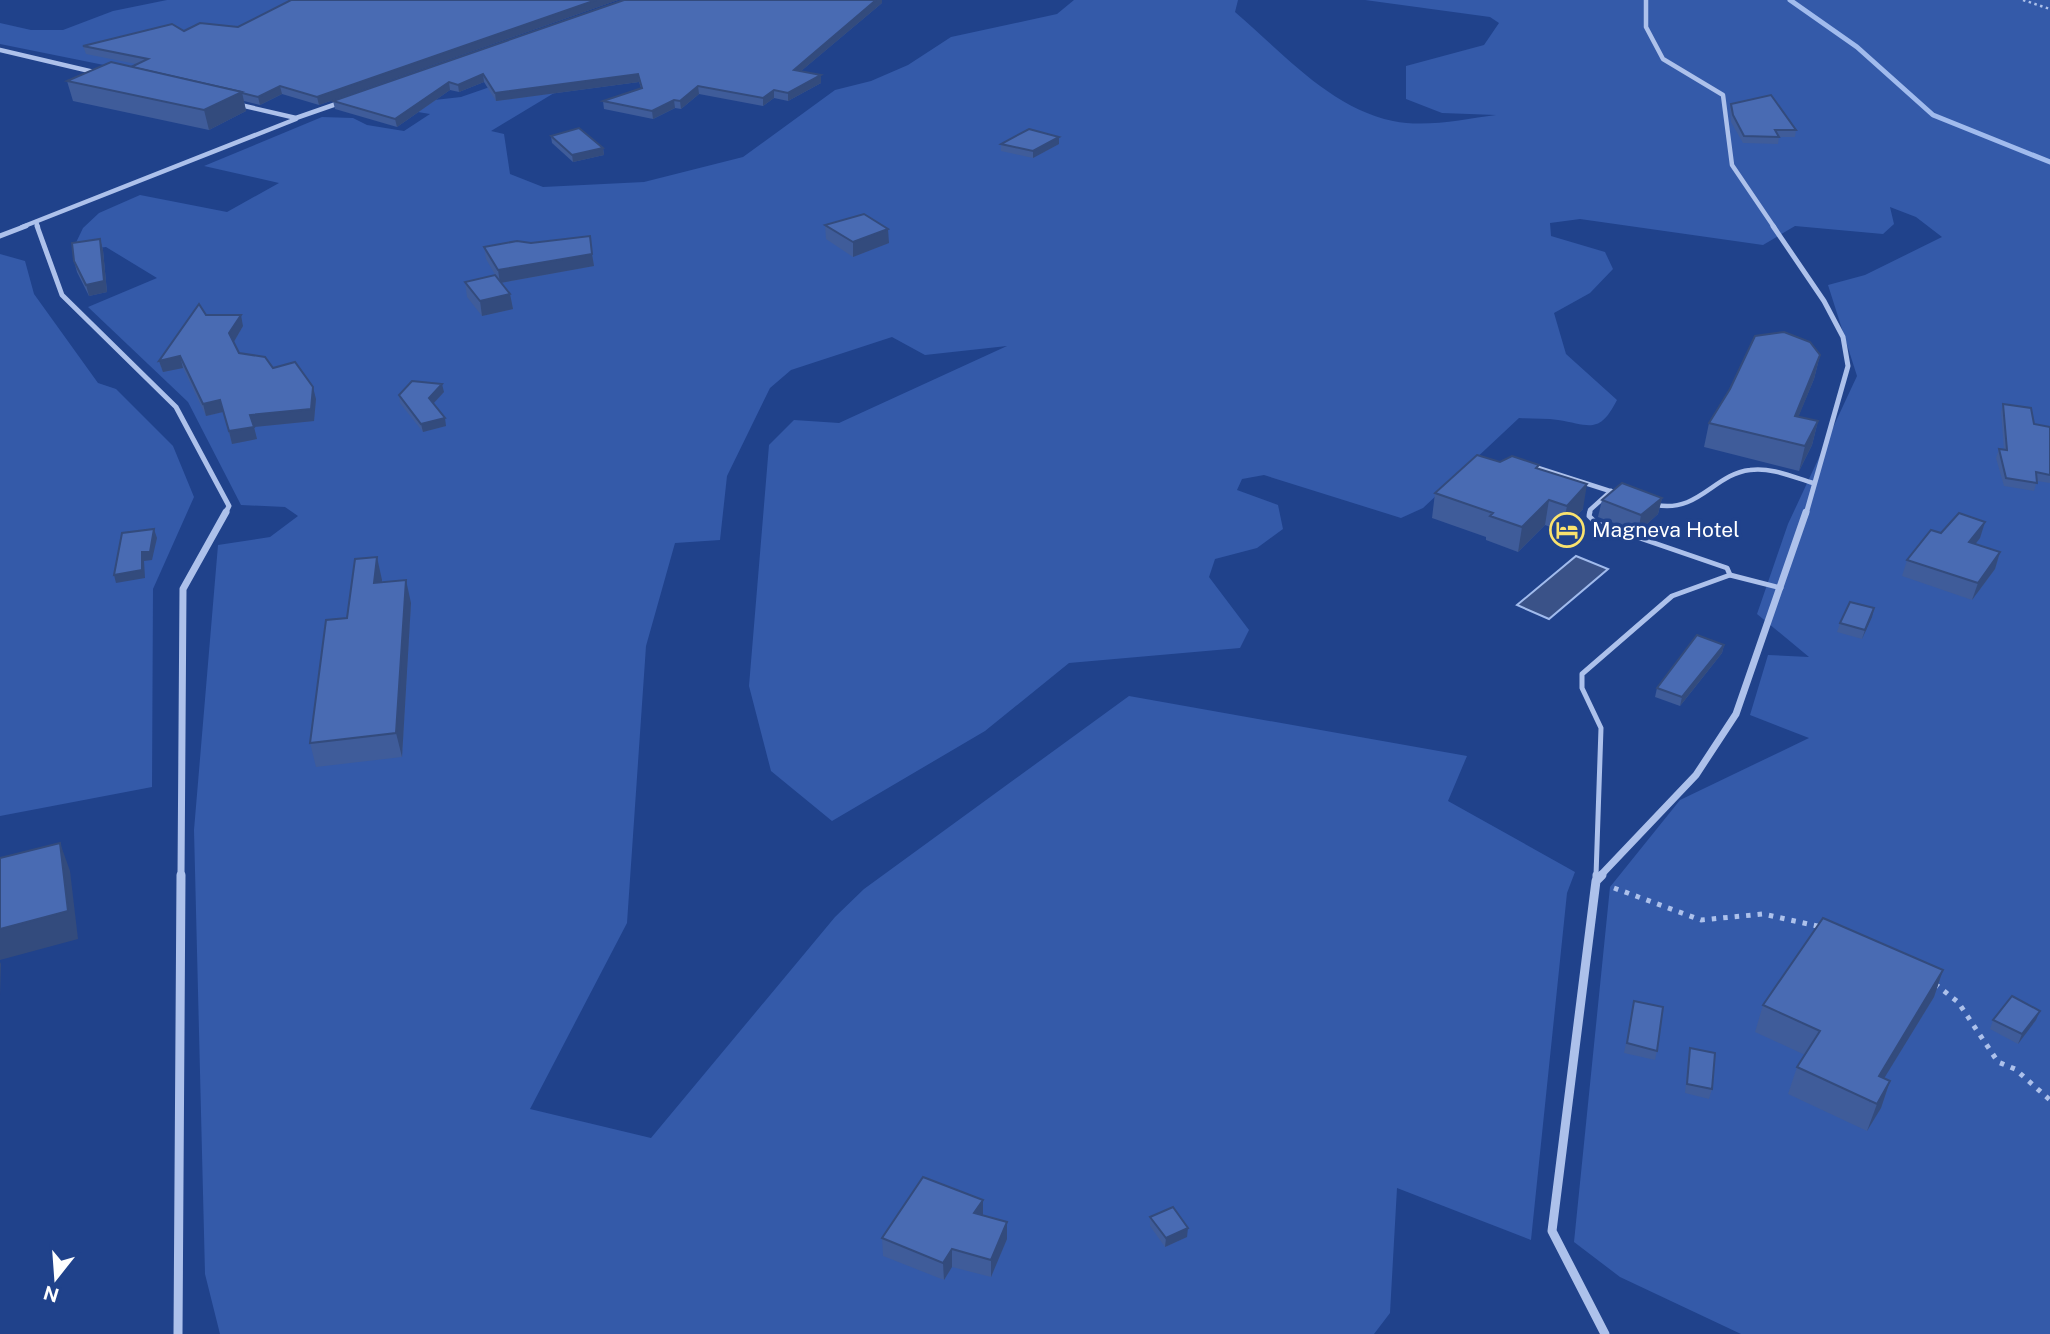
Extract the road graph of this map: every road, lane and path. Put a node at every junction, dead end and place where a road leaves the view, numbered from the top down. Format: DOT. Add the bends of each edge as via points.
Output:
graph roads {
  1 [pos="1646,0"];
  2 [pos="2023,0"];
  3 [pos="2050,9"];
  4 [pos="0,50"];
  5 [pos="108,75"];
  6 [pos="352,98"];
  7 [pos="229,103"];
  8 [pos="296,118"];
  9 [pos="36,222"];
  10 [pos="0,236"];
  11 [pos="1523,463"];
  12 [pos="1813,483"];
  13 [pos="1611,491"];
  14 [pos="1624,495"];
  15 [pos="1650,504"];
  16 [pos="1730,575"];
  17 [pos="1781,588"];
  18 [pos="1596,881"];
  19 [pos="1610,887"];
  20 [pos="1829,929"];
  21 [pos="1929,979"];
  22 [pos="2050,1100"];
  23 [pos="178,1334"];
  24 [pos="1605,1334"];
  1 -- 12 [label="street" via="1646,27 1663,59 1723,95 1732,165 1824,301 1843,337 1848,366"];
  2 -- 3 [label="path"];
  4 -- 5 [label="street"];
  6 -- 8 [label="street"];
  7 -- 8 [label="street"];
  8 -- 9 [label="street"];
  9 -- 10 [label="street"];
  9 -- 23 [label="street" via="62,295 176,407 229,506 183,589"];
  11 -- 13 [label="lane"];
  12 -- 15 [label="lane" via="1745,471 1678,508"];
  12 -- 17 [label="street"];
  13 -- 14 [label="lane"];
  13 -- 16 [label="lane" via="1590,510 1596,523 1727,568"];
  16 -- 17 [label="lane"];
  16 -- 18 [label="lane" via="1672,596 1582,674 1582,688 1601,728"];
  17 -- 18 [label="street" via="1735,714 1696,775"];
  18 -- 24 [label="street" via="1552,1231"];
  19 -- 20 [label="path" via="1701,920 1763,914"];
  21 -- 22 [label="path" via="1958,1002 1998,1062 2015,1069"];
}
